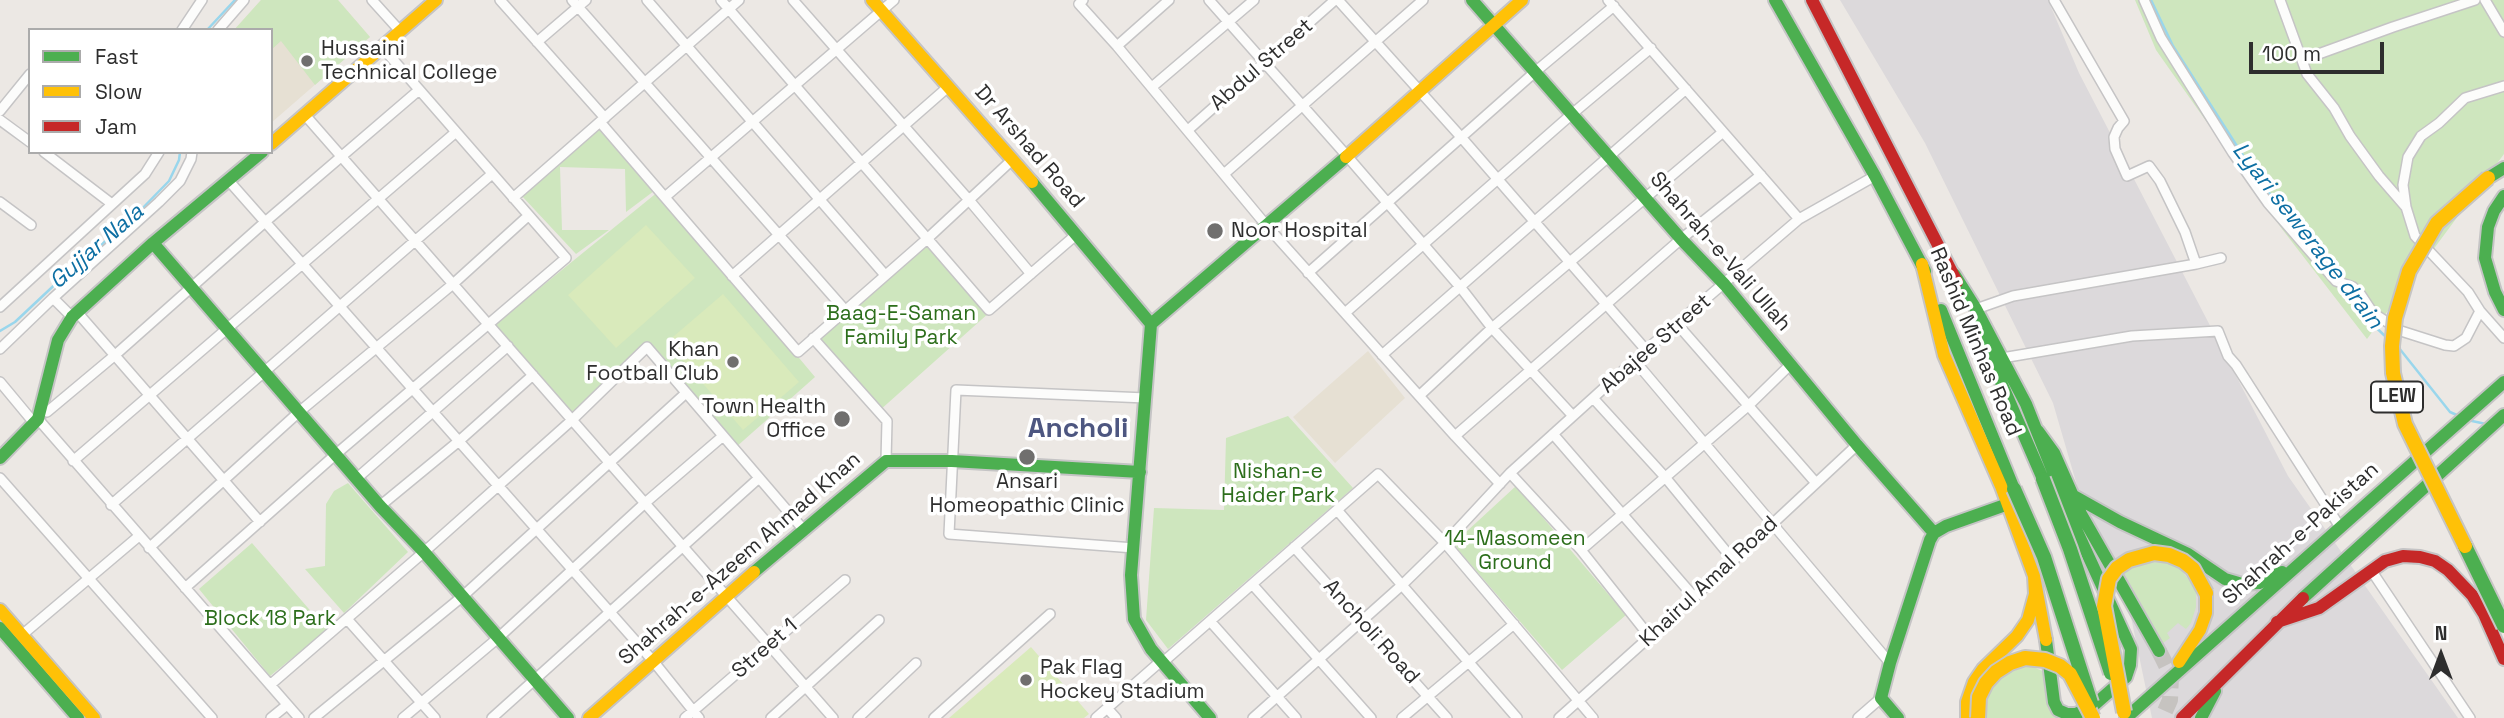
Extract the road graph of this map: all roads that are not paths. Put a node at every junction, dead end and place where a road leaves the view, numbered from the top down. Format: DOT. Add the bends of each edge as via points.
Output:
graph roads {
  1 [pos="202,0"];
  2 [pos="244,0"];
  3 [pos="372,0"];
  4 [pos="436,0"];
  5 [pos="500,0"];
  6 [pos="647,0"];
  7 [pos="721,0"];
  8 [pos="739,0"];
  9 [pos="793,0"];
  10 [pos="894,0"];
  11 [pos="1083,0"];
  12 [pos="1169,0"];
  13 [pos="1209,0"];
  14 [pos="1254,0"];
  15 [pos="1337,0"];
  16 [pos="1423,0"];
  17 [pos="1472,0"];
  18 [pos="1522,0"];
  19 [pos="1775,0"];
  20 [pos="1812,0"];
  21 [pos="2054,0"];
  22 [pos="2144,0"];
  23 [pos="2280,0"];
  24 [pos="2475,0"];
  25 [pos="2485,0"];
  26 [pos="579,2"];
  27 [pos="1611,3"];
  28 [pos="877,6"];
  29 [pos="729,9"];
  30 [pos="1229,23"];
  31 [pos="1493,25"];
  32 [pos="183,28"];
  33 [pos="220,28"];
  34 [pos="400,31"];
  35 [pos="2504,32"];
  36 [pos="537,42"];
  37 [pos="1376,42"];
  38 [pos="686,46"];
  39 [pos="1117,46"];
  40 [pos="382,47"];
  41 [pos="1651,48"];
  42 [pos="837,50"];
  43 [pos="2302,60"];
  44 [pos="1264,63"];
  45 [pos="1535,72"];
  46 [pos="28,76"];
  47 [pos="645,83"];
  48 [pos="796,85"];
  49 [pos="2504,86"];
  50 [pos="948,87"];
  51 [pos="1152,87"];
  52 [pos="1686,89"];
  53 [pos="419,90"];
  54 [pos="1419,90"];
  55 [pos="1301,106"];
  56 [pos="0,111"];
  57 [pos="1572,114"];
  58 [pos="304,115"];
  59 [pos="0,120"];
  60 [pos="602,120"];
  61 [pos="753,121"];
  62 [pos="904,126"];
  63 [pos="1188,130"];
  64 [pos="456,132"];
  65 [pos="1723,132"];
  66 [pos="1461,137"];
  67 [pos="28,141"];
  68 [pos="273,142"];
  69 [pos="47,154"];
  70 [pos="158,154"];
  71 [pos="191,154"];
  72 [pos="260,154"];
  73 [pos="1347,156"];
  74 [pos="342,157"];
  75 [pos="711,157"];
  76 [pos="1609,157"];
  77 [pos="1012,160"];
  78 [pos="861,163"];
  79 [pos="2504,168"];
  80 [pos="492,174"];
  81 [pos="1224,174"];
  82 [pos="1761,175"];
  83 [pos="1875,177"];
  84 [pos="1497,179"];
  85 [pos="229,181"];
  86 [pos="665,197"];
  87 [pos="2504,197"];
  88 [pos="513,198"];
  89 [pos="1645,198"];
  90 [pos="379,199"];
  91 [pos="819,200"];
  92 [pos="969,200"];
  93 [pos="0,202"];
  94 [pos="112,204"];
  95 [pos="1387,204"];
  96 [pos="2406,207"];
  97 [pos="528,216"];
  98 [pos="1799,219"];
  99 [pos="265,222"];
  100 [pos="1534,222"];
  101 [pos="31,225"];
  102 [pos="1266,225"];
  103 [pos="1077,234"];
  104 [pos="779,235"];
  105 [pos="927,239"];
  106 [pos="1681,239"];
  107 [pos="415,241"];
  108 [pos="153,243"];
  109 [pos="1423,245"];
  110 [pos="2221,258"];
  111 [pos="1569,262"];
  112 [pos="302,264"];
  113 [pos="1922,264"];
  114 [pos="2196,264"];
  115 [pos="1308,272"];
  116 [pos="1031,274"];
  117 [pos="1954,274"];
  118 [pos="885,275"];
  119 [pos="732,276"];
  120 [pos="453,284"];
  121 [pos="1725,285"];
  122 [pos="191,288"];
  123 [pos="1461,288"];
  124 [pos="53,298"];
  125 [pos="1605,305"];
  126 [pos="339,306"];
  127 [pos="0,307"];
  128 [pos="1976,309"];
  129 [pos="845,310"];
  130 [pos="2504,310"];
  131 [pos="2480,311"];
  132 [pos="1345,313"];
  133 [pos="74,314"];
  134 [pos="488,324"];
  135 [pos="1151,324"];
  136 [pos="1678,325"];
  137 [pos="1492,328"];
  138 [pos="227,329"];
  139 [pos="813,338"];
  140 [pos="2504,338"];
  141 [pos="508,346"];
  142 [pos="376,348"];
  143 [pos="0,349"];
  144 [pos="1646,350"];
  145 [pos="1382,355"];
  146 [pos="114,356"];
  147 [pos="2002,358"];
  148 [pos="1635,361"];
  149 [pos="1791,364"];
  150 [pos="1530,371"];
  151 [pos="262,372"];
  152 [pos="533,375"];
  153 [pos="0,382"];
  154 [pos="2504,382"];
  155 [pos="412,389"];
  156 [pos="686,393"];
  157 [pos="149,396"];
  158 [pos="1419,396"];
  159 [pos="1146,398"];
  160 [pos="1593,398"];
  161 [pos="1749,405"];
  162 [pos="299,412"];
  163 [pos="432,412"];
  164 [pos="2504,415"];
  165 [pos="1573,416"];
  166 [pos="38,418"];
  167 [pos="572,420"];
  168 [pos="2038,431"];
  169 [pos="1553,434"];
  170 [pos="723,436"];
  171 [pos="1455,436"];
  172 [pos="187,439"];
  173 [pos="459,441"];
  174 [pos="1705,442"];
  175 [pos="1857,445"];
  176 [pos="335,455"];
  177 [pos="0,458"];
  178 [pos="73,461"];
  179 [pos="886,461"];
  180 [pos="952,461"];
  181 [pos="610,463"];
  182 [pos="1140,472"];
  183 [pos="1510,473"];
  184 [pos="1665,477"];
  185 [pos="0,478"];
  186 [pos="759,478"];
  187 [pos="222,479"];
  188 [pos="356,480"];
  189 [pos="1816,483"];
  190 [pos="1500,484"];
  191 [pos="499,486"];
  192 [pos="2072,495"];
  193 [pos="645,503"];
  194 [pos="2008,504"];
  195 [pos="111,505"];
  196 [pos="380,506"];
  197 [pos="1337,510"];
  198 [pos="1623,513"];
  199 [pos="260,522"];
  200 [pos="1773,523"];
  201 [pos="2340,527"];
  202 [pos="803,529"];
  203 [pos="537,530"];
  204 [pos="1934,533"];
  205 [pos="139,536"];
  206 [pos="1445,543"];
  207 [pos="683,546"];
  208 [pos="1294,547"];
  209 [pos="149,548"];
  210 [pos="1134,548"];
  211 [pos="2316,549"];
  212 [pos="1581,550"];
  213 [pos="425,552"];
  214 [pos="1734,561"];
  215 [pos="2371,570"];
  216 [pos="573,571"];
  217 [pos="2034,576"];
  218 [pos="89,579"];
  219 [pos="845,580"];
  220 [pos="1252,584"];
  221 [pos="1402,585"];
  222 [pos="185,588"];
  223 [pos="463,596"];
  224 [pos="727,596"];
  225 [pos="1694,597"];
  226 [pos="0,610"];
  227 [pos="610,613"];
  228 [pos="1050,614"];
  229 [pos="348,619"];
  230 [pos="879,620"];
  231 [pos="1210,621"];
  232 [pos="1362,621"];
  233 [pos="2277,622"];
  234 [pos="1514,624"];
  235 [pos="2504,626"];
  236 [pos="0,628"];
  237 [pos="22,635"];
  238 [pos="1650,637"];
  239 [pos="498,638"];
  240 [pos="770,645"];
  241 [pos="2159,651"];
  242 [pos="1319,659"];
  243 [pos="2504,659"];
  244 [pos="384,662"];
  245 [pos="654,662"];
  246 [pos="1161,662"];
  247 [pos="916,663"];
  248 [pos="1468,663"];
  249 [pos="1890,663"];
  250 [pos="2230,669"];
  251 [pos="536,681"];
  252 [pos="270,685"];
  253 [pos="806,687"];
  254 [pos="2154,694"];
  255 [pos="1428,696"];
  256 [pos="1277,698"];
  257 [pos="1881,698"];
  258 [pos="1578,701"];
  259 [pos="421,702"];
  260 [pos="287,705"];
  261 [pos="1107,708"];
  262 [pos="692,716"];
  263 [pos="2125,716"];
  264 [pos="78,718"];
  265 [pos="94,718"];
  266 [pos="212,718"];
  267 [pos="271,718"];
  268 [pos="299,718"];
  269 [pos="314,718"];
  270 [pos="403,718"];
  271 [pos="435,718"];
  272 [pos="492,718"];
  273 [pos="568,718"];
  274 [pos="589,718"];
  275 [pos="771,718"];
  276 [pos="833,718"];
  277 [pos="858,718"];
  278 [pos="933,718"];
  279 [pos="1096,718"];
  280 [pos="1116,718"];
  281 [pos="1210,718"];
  282 [pos="1253,718"];
  283 [pos="1296,718"];
  284 [pos="1371,718"];
  285 [pos="1402,718"];
  286 [pos="1447,718"];
  287 [pos="1517,718"];
  288 [pos="1559,718"];
  289 [pos="1593,718"];
  290 [pos="1858,718"];
  291 [pos="1898,718"];
  292 [pos="1967,718"];
  293 [pos="1978,718"];
  294 [pos="2094,718"];
  295 [pos="2182,718"];
  296 [pos="2201,718"];
  297 [pos="2470,718"];
  1 -- 32 [label="street"];
  2 -- 33 [label="street"];
  3 -- 34 [label="street"];
  4 -- 34 [label="main road"];
  5 -- 36 [label="street"];
  6 -- 38 [label="street"];
  7 -- 29 [label="street"];
  8 -- 29 [label="street"];
  9 -- 42 [label="street"];
  10 -- 28 [label="street"];
  11 -- 39 [label="street" via="1079,4"];
  12 -- 39 [label="street"];
  13 -- 30 [label="street"];
  14 -- 30 [label="street"];
  15 -- 37 [label="street"];
  15 -- 44 [label="street, Abdul Street"];
  16 -- 37 [label="street"];
  17 -- 31 [label="main road, Shahrah-e-Vali Ullah"];
  18 -- 31 [label="main road"];
  19 -- 83 [label="main road, Rashid Minhas Road"];
  20 -- 117 [label="main road, Rashid Minhas Road"];
  21 -- 114 [label="street" via="2124,121 2114,137 2127,176 2149,166 2170,201"];
  22 -- 131 [label="street" via="2161,38 2240,163 2268,203 2336,281 2353,287 2373,313 2402,331 2445,345 2454,346 2466,338"];
  23 -- 43 [label="street"];
  24 -- 43 [label="street"];
  25 -- 35 [label="street"];
  26 -- 36 [label="street"];
  26 -- 47 [label="street"];
  27 -- 41 [label="street"];
  27 -- 45 [label="street"];
  28 -- 42 [label="street"];
  28 -- 50 [label="main road, Dr Arshad Road"];
  29 -- 38 [label="street"];
  29 -- 48 [label="street"];
  30 -- 44 [label="street"];
  30 -- 51 [label="street"];
  31 -- 45 [label="main road, Shahrah-e-Vali Ullah"];
  31 -- 54 [label="main road"];
  34 -- 40 [label="main road"];
  36 -- 60 [label="street"];
  37 -- 54 [label="street"];
  37 -- 55 [label="street"];
  38 -- 47 [label="street"];
  38 -- 61 [label="street"];
  39 -- 51 [label="street"];
  40 -- 53 [label="street"];
  40 -- 58 [label="main road"];
  41 -- 52 [label="street"];
  41 -- 57 [label="street"];
  42 -- 48 [label="street"];
  42 -- 62 [label="street"];
  43 -- 96 [label="street" via="2350,136"];
  44 -- 55 [label="street"];
  44 -- 63 [label="street, Abdul Street"];
  45 -- 57 [label="main road, Shahrah-e-Vali Ullah"];
  45 -- 66 [label="street"];
  46 -- 56 [label="street"];
  47 -- 60 [label="street"];
  47 -- 75 [label="street"];
  48 -- 61 [label="street"];
  48 -- 78 [label="street"];
  49 -- 96 [label="street" via="2465,98 2421,136 2408,157 2403,185"];
  50 -- 62 [label="street"];
  50 -- 77 [label="main road, Dr Arshad Road"];
  51 -- 63 [label="street"];
  52 -- 65 [label="street"];
  52 -- 76 [label="street"];
  53 -- 64 [label="street"];
  53 -- 74 [label="street"];
  54 -- 66 [label="street"];
  54 -- 73 [label="main road"];
  55 -- 73 [label="street"];
  55 -- 81 [label="street"];
  57 -- 76 [label="main road, Shahrah-e-Vali Ullah"];
  57 -- 84 [label="street"];
  58 -- 68 [label="main road"];
  58 -- 74 [label="street"];
  59 -- 67 [label="street"];
  60 -- 86 [label="street"];
  60 -- 88 [label="street"];
  61 -- 75 [label="street"];
  61 -- 91 [label="street"];
  62 -- 78 [label="street"];
  62 -- 92 [label="street"];
  63 -- 81 [label="street"];
  64 -- 80 [label="street"];
  64 -- 90 [label="street"];
  65 -- 82 [label="street"];
  65 -- 89 [label="street"];
  66 -- 84 [label="street"];
  66 -- 95 [label="street"];
  69 -- 94 [label="street"];
  70 -- 94 [label="street" via="145,174"];
  71 -- 124 [label="street" via="180,181"];
  72 -- 85 [label="main road"];
  73 -- 95 [label="street"];
  73 -- 102 [label="main road"];
  74 -- 90 [label="street"];
  74 -- 99 [label="street"];
  75 -- 86 [label="street"];
  75 -- 104 [label="street"];
  76 -- 89 [label="main road, Shahrah-e-Vali Ullah"];
  76 -- 100 [label="street"];
  77 -- 92 [label="street"];
  77 -- 103 [label="main road, Dr Arshad Road"];
  78 -- 91 [label="street"];
  78 -- 105 [label="street"];
  79 -- 235 [label="main road, LEW, bridge" via="2437,223 2415,258 2395,318 2392,359 2405,424"];
  80 -- 88 [label="street"];
  80 -- 107 [label="street"];
  81 -- 102 [label="street"];
  82 -- 98 [label="street"];
  82 -- 106 [label="street"];
  83 -- 98 [label="street, Abajee Street"];
  83 -- 113 [label="main road, Rashid Minhas Road"];
  84 -- 100 [label="street"];
  84 -- 109 [label="street"];
  85 -- 99 [label="street"];
  85 -- 108 [label="main road"];
  86 -- 119 [label="street"];
  87 -- 130 [label="main road" via="2488,227 2485,258"];
  88 -- 97 [label="street"];
  89 -- 106 [label="main road, Shahrah-e-Vali Ullah"];
  89 -- 111 [label="street"];
  90 -- 107 [label="street"];
  90 -- 112 [label="street"];
  91 -- 104 [label="street"];
  91 -- 118 [label="street"];
  92 -- 105 [label="street"];
  92 -- 116 [label="street"];
  93 -- 101 [label="street"];
  94 -- 127 [label="street"];
  95 -- 109 [label="street"];
  95 -- 115 [label="street"];
  96 -- 131 [label="street" via="2415,236"];
  97 -- 120 [label="street"];
  97 -- 134 [label="street" via="566,258"];
  98 -- 121 [label="street, Abajee Street"];
  99 -- 112 [label="street"];
  99 -- 122 [label="street"];
  100 -- 111 [label="street"];
  100 -- 123 [label="street"];
  102 -- 115 [label="street"];
  102 -- 135 [label="main road"];
  103 -- 116 [label="street"];
  103 -- 135 [label="main road, Dr Arshad Road"];
  104 -- 119 [label="street"];
  104 -- 129 [label="street"];
  105 -- 116 [label="street" via="989,310"];
  105 -- 118 [label="street"];
  106 -- 121 [label="main road, Shahrah-e-Vali Ullah"];
  106 -- 125 [label="street"];
  107 -- 120 [label="street"];
  107 -- 126 [label="street"];
  108 -- 122 [label="main road"];
  108 -- 133 [label="main road"];
  109 -- 123 [label="street"];
  109 -- 132 [label="street"];
  110 -- 114 [label="street"];
  111 -- 125 [label="street"];
  111 -- 137 [label="street"];
  112 -- 126 [label="street"];
  112 -- 138 [label="street"];
  113 -- 194 [label="main road" via="1944,355"];
  113 -- 294 [label="main road, Rashid Minhas Road, bridge" via="2044,557"];
  114 -- 128 [label="street" via="2012,296"];
  115 -- 132 [label="street"];
  117 -- 128 [label="main road"];
  117 -- 263 [label="main road, Rashid Minhas Road, bridge" via="2070,549"];
  118 -- 129 [label="street"];
  119 -- 139 [label="street" via="798,352"];
  120 -- 134 [label="street"];
  120 -- 142 [label="street"];
  121 -- 136 [label="street, Abajee Street"];
  121 -- 149 [label="main road, Shahrah-e-Vali Ullah"];
  122 -- 138 [label="main road"];
  122 -- 146 [label="street"];
  123 -- 137 [label="street"];
  123 -- 145 [label="street"];
  124 -- 133 [label="street"];
  124 -- 143 [label="street"];
  125 -- 144 [label="street"];
  125 -- 150 [label="street"];
  126 -- 142 [label="street"];
  126 -- 151 [label="street"];
  128 -- 147 [label="main road"];
  129 -- 139 [label="street"];
  131 -- 140 [label="street"];
  132 -- 145 [label="street"];
  133 -- 146 [label="street"];
  133 -- 166 [label="main road" via="58,341"];
  134 -- 141 [label="street"];
  134 -- 155 [label="street"];
  135 -- 159 [label="main road"];
  136 -- 144 [label="street, Abajee Street"];
  136 -- 161 [label="street"];
  137 -- 150 [label="street"];
  137 -- 158 [label="street"];
  138 -- 151 [label="main road"];
  138 -- 157 [label="street"];
  139 -- 179 [label="street" via="887,421"];
  141 -- 152 [label="street"];
  141 -- 163 [label="street"];
  142 -- 155 [label="street"];
  142 -- 162 [label="street"];
  144 -- 148 [label="street, Abajee Street"];
  145 -- 158 [label="street"];
  146 -- 157 [label="street"];
  146 -- 166 [label="street"];
  147 -- 168 [label="main road"];
  147 -- 201 [label="street" via="2132,336 2218,331 2228,356"];
  148 -- 160 [label="street, Abajee Street"];
  148 -- 174 [label="street"];
  149 -- 161 [label="street"];
  149 -- 175 [label="main road, Shahrah-e-Vali Ullah"];
  150 -- 165 [label="street"];
  150 -- 171 [label="street"];
  151 -- 162 [label="main road"];
  151 -- 172 [label="street"];
  152 -- 167 [label="street"];
  152 -- 173 [label="street"];
  153 -- 166 [label="street"];
  154 -- 201 [label="main road, Shahrah-e-Pakistan"];
  155 -- 163 [label="street"];
  155 -- 176 [label="street"];
  156 -- 167 [label="street" via="647,347"];
  156 -- 170 [label="street"];
  156 -- 181 [label="street"];
  157 -- 172 [label="street"];
  157 -- 178 [label="street"];
  158 -- 171 [label="street"];
  159 -- 180 [label="street" via="956,390"];
  159 -- 182 [label="main road"];
  160 -- 165 [label="street, Abajee Street"];
  160 -- 184 [label="street"];
  161 -- 174 [label="street"];
  161 -- 189 [label="street"];
  162 -- 176 [label="main road"];
  162 -- 187 [label="street"];
  163 -- 173 [label="street"];
  163 -- 188 [label="street"];
  164 -- 233 [label="main road"];
  165 -- 169 [label="street, Abajee Street"];
  166 -- 177 [label="main road"];
  166 -- 178 [label="street"];
  167 -- 181 [label="street"];
  167 -- 191 [label="street"];
  168 -- 192 [label="main road" via="2054,453"];
  168 -- 217 [label="main road" via="2074,527 2131,649 2126,677 2093,706 2076,714 2058,710 2054,702"];
  169 -- 183 [label="street, Abajee Street"];
  169 -- 198 [label="street"];
  170 -- 186 [label="street"];
  170 -- 193 [label="street"];
  171 -- 190 [label="street"];
  172 -- 187 [label="street"];
  172 -- 195 [label="street"];
  173 -- 191 [label="street"];
  173 -- 196 [label="street"];
  174 -- 184 [label="street"];
  174 -- 200 [label="street"];
  175 -- 189 [label="street, Khairul Amal Road"];
  175 -- 204 [label="main road, Shahrah-e-Vali Ullah"];
  176 -- 188 [label="main road"];
  176 -- 199 [label="street"];
  178 -- 195 [label="street"];
  179 -- 180 [label="main road, Shahrah-e-Azeem Ahmad Khan"];
  179 -- 202 [label="main road, Shahrah-e-Azeem Ahmad Khan"];
  180 -- 182 [label="main road, Shahrah-e-Azeem Ahmad Khan"];
  180 -- 210 [label="street" via="949,534"];
  181 -- 193 [label="street"];
  181 -- 203 [label="street"];
  182 -- 210 [label="main road"];
  183 -- 190 [label="street, Abajee Street"];
  183 -- 212 [label="street"];
  184 -- 198 [label="street"];
  184 -- 214 [label="street"];
  185 -- 218 [label="street"];
  186 -- 202 [label="street"];
  186 -- 207 [label="street"];
  187 -- 199 [label="street"];
  187 -- 209 [label="street"];
  188 -- 196 [label="main road"];
  189 -- 200 [label="street, Khairul Amal Road"];
  190 -- 206 [label="street, Abajee Street"];
  191 -- 203 [label="street"];
  191 -- 213 [label="street"];
  192 -- 211 [label="main road" via="2242,584 2259,583"];
  192 -- 241 [label="main road"];
  193 -- 207 [label="street"];
  193 -- 216 [label="street"];
  194 -- 204 [label="main road"];
  194 -- 217 [label="main road"];
  195 -- 205 [label="street"];
  196 -- 213 [label="main road"];
  197 -- 206 [label="street" via="1378,474"];
  197 -- 208 [label="street"];
  197 -- 221 [label="street"];
  198 -- 212 [label="street"];
  198 -- 225 [label="street"];
  199 -- 222 [label="street"];
  200 -- 214 [label="street, Khairul Amal Road"];
  200 -- 249 [label="street"];
  201 -- 211 [label="main road, Shahrah-e-Pakistan"];
  202 -- 224 [label="main road, Shahrah-e-Azeem Ahmad Khan"];
  203 -- 216 [label="street"];
  203 -- 223 [label="street"];
  204 -- 249 [label="main road"];
  205 -- 209 [label="street"];
  205 -- 218 [label="street"];
  206 -- 221 [label="street, Abajee Street"];
  206 -- 234 [label="street"];
  207 -- 224 [label="street"];
  207 -- 227 [label="street"];
  208 -- 220 [label="street"];
  208 -- 232 [label="street, Ancholi Road"];
  209 -- 222 [label="street"];
  210 -- 246 [label="main road" via="1134,619"];
  211 -- 254 [label="main road, Shahrah-e-Pakistan"];
  212 -- 238 [label="street"];
  213 -- 223 [label="main road"];
  213 -- 229 [label="street"];
  214 -- 225 [label="street, Khairul Amal Road"];
  215 -- 233 [label="main road" via="2319,608"];
  215 -- 243 [label="main road" via="2403,556 2427,559 2448,570 2484,614"];
  215 -- 297 [label="street"];
  216 -- 227 [label="street"];
  216 -- 239 [label="street"];
  217 -- 292 [label="main road" via="2028,620 1974,682"];
  218 -- 237 [label="street"];
  218 -- 266 [label="street"];
  219 -- 240 [label="street, Street 1"];
  220 -- 231 [label="street"];
  220 -- 242 [label="street"];
  221 -- 232 [label="street, Abajee Street"];
  221 -- 248 [label="street"];
  222 -- 252 [label="street"];
  223 -- 239 [label="main road"];
  223 -- 244 [label="street"];
  224 -- 240 [label="street"];
  224 -- 245 [label="main road, Shahrah-e-Azeem Ahmad Khan"];
  225 -- 238 [label="street, Khairul Amal Road"];
  226 -- 237 [label="main road"];
  227 -- 245 [label="street"];
  227 -- 251 [label="street"];
  228 -- 278 [label="street"];
  229 -- 244 [label="street"];
  229 -- 252 [label="street"];
  230 -- 253 [label="street"];
  231 -- 246 [label="street"];
  231 -- 256 [label="street"];
  232 -- 242 [label="street, Abajee Street"];
  232 -- 255 [label="street, Ancholi Road"];
  233 -- 250 [label="main road"];
  234 -- 248 [label="street"];
  234 -- 258 [label="street"];
  236 -- 264 [label="main road"];
  237 -- 265 [label="main road"];
  238 -- 258 [label="street, Khairul Amal Road"];
  239 -- 251 [label="main road"];
  239 -- 259 [label="street"];
  240 -- 253 [label="street"];
  240 -- 262 [label="street, Street 1"];
  242 -- 256 [label="street, Abajee Street"];
  242 -- 284 [label="street"];
  244 -- 259 [label="street"];
  244 -- 269 [label="street"];
  245 -- 262 [label="street"];
  245 -- 274 [label="main road, Shahrah-e-Azeem Ahmad Khan"];
  246 -- 261 [label="street"];
  246 -- 281 [label="main road"];
  247 -- 277 [label="street"];
  248 -- 255 [label="street"];
  248 -- 287 [label="street"];
  249 -- 257 [label="main road"];
  250 -- 295 [label="main road"];
  250 -- 296 [label="main road"];
  251 -- 272 [label="street"];
  251 -- 273 [label="main road"];
  252 -- 260 [label="street"];
  253 -- 275 [label="street"];
  253 -- 276 [label="street"];
  254 -- 263 [label="main road, Shahrah-e-Pakistan"];
  254 -- 263 [label="main road, bridge" via="2191,647 2206,613 2206,593 2193,569 2169,555 2154,553 2117,568 2109,579 2104,606"];
  255 -- 285 [label="street"];
  255 -- 286 [label="street, Ancholi Road"];
  256 -- 282 [label="street, Abajee Street"];
  256 -- 283 [label="street"];
  257 -- 290 [label="street"];
  257 -- 291 [label="main road"];
  258 -- 288 [label="street, Khairul Amal Road"];
  258 -- 289 [label="street"];
  259 -- 270 [label="street"];
  259 -- 271 [label="street"];
  260 -- 267 [label="street"];
  260 -- 268 [label="street"];
  261 -- 279 [label="street"];
  261 -- 280 [label="street"];
  293 -- 294 [label="main road, bridge" via="1979,697 1986,683 2010,663 2025,658 2045,660 2070,674"];
}
